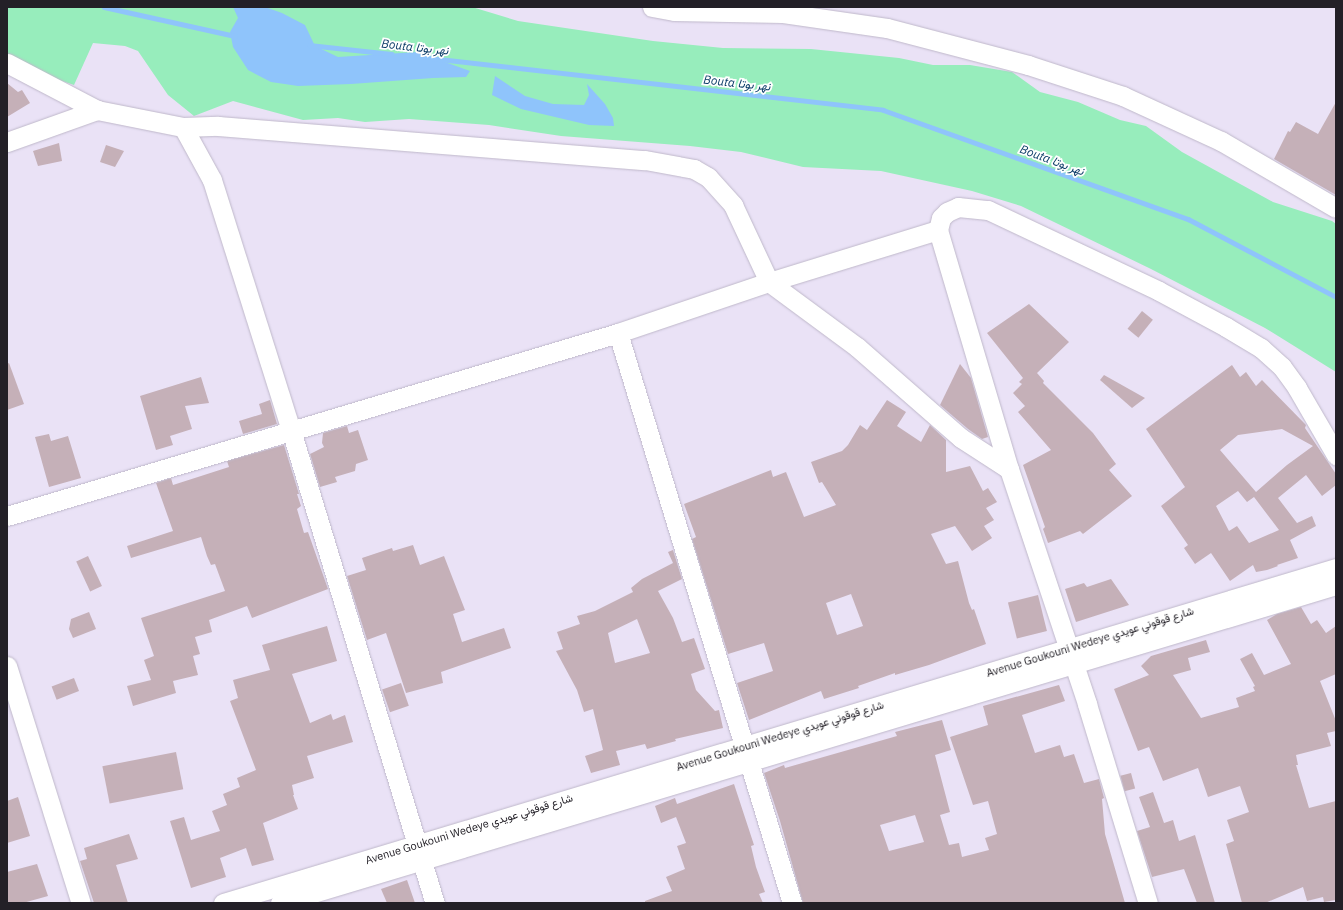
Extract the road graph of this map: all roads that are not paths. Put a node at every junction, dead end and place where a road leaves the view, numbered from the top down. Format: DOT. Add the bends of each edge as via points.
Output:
graph roads {
  1 [pos="652,7"];
  2 [pos="791,10"];
  3 [pos="7,63"];
  4 [pos="97,110"];
  5 [pos="183,127"];
  6 [pos="7,142"];
  7 [pos="1336,208"];
  8 [pos="938,230"];
  9 [pos="769,282"];
  10 [pos="618,333"];
  11 [pos="291,430"];
  12 [pos="1336,455"];
  13 [pos="1010,469"];
  14 [pos="7,516"];
  15 [pos="1336,568"];
  16 [pos="1336,585"];
  17 [pos="1071,656"];
  18 [pos="7,666"];
  19 [pos="747,754"];
  20 [pos="420,852"];
  21 [pos="81,903"];
  22 [pos="223,903"];
  23 [pos="280,903"];
  24 [pos="435,903"];
  25 [pos="792,903"];
  26 [pos="1148,903"];
  1 -- 2 [label="street" via="674,11"];
  2 -- 7 [label="street" via="887,28 1028,65 1123,96 1221,141"];
  3 -- 4 [label="street"];
  4 -- 5 [label="street"];
  4 -- 6 [label="street"];
  5 -- 9 [label="street" via="218,126 645,160 694,169 708,177 733,205"];
  5 -- 11 [label="street" via="212,180"];
  8 -- 9 [label="street"];
  8 -- 12 [label="street" via="941,218 958,207 988,210 1159,291 1226,327 1261,348 1282,367"];
  8 -- 13 [label="street"];
  9 -- 10 [label="street"];
  9 -- 13 [label="street" via="857,347 961,438"];
  10 -- 11 [label="street"];
  10 -- 19 [label="street"];
  11 -- 14 [label="street"];
  11 -- 20 [label="street"];
  13 -- 17 [label="street"];
  15 -- 17 [label="street, Avenue Goukouni Wedeye شارع قوقوني عويدي"];
  16 -- 17 [label="street, Avenue Goukouni Wedeye شارع قوقوني عويدي"];
  17 -- 19 [label="street, Avenue Goukouni Wedeye شارع قوقوني عويدي"];
  17 -- 26 [label="street"];
  18 -- 21 [label="street"];
  19 -- 20 [label="street, Avenue Goukouni Wedeye شارع قوقوني عويدي"];
  19 -- 25 [label="street"];
  20 -- 22 [label="street, Avenue Goukouni Wedeye شارع قوقوني عويدي"];
  20 -- 23 [label="street, Avenue Goukouni Wedeye شارع قوقوني عويدي"];
  20 -- 24 [label="street"];
}
